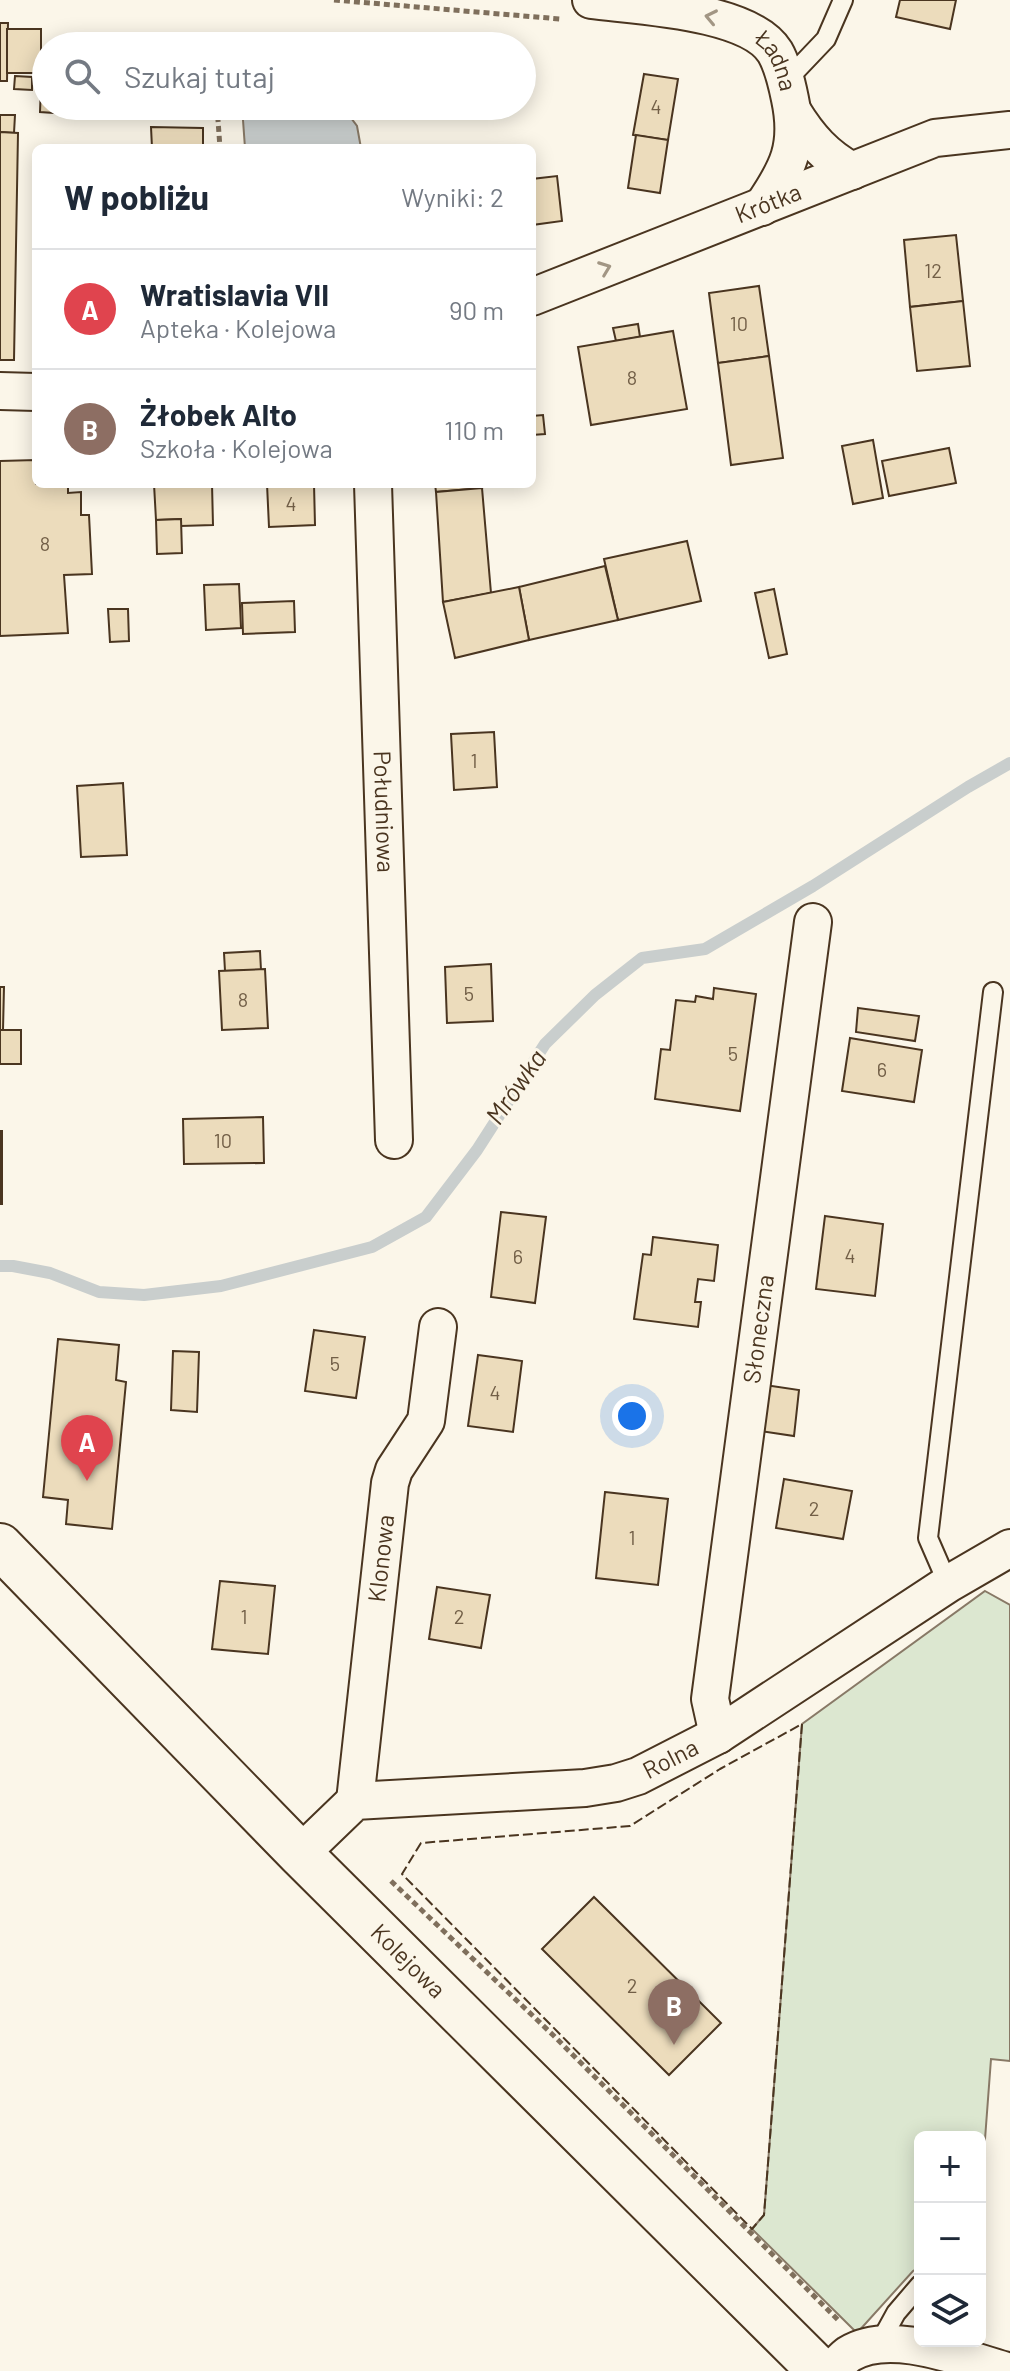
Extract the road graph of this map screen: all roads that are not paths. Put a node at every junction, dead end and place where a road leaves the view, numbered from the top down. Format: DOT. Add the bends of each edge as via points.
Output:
graph roads {
  1 [pos="843,0"];
  2 [pos="577,10"];
  3 [pos="790,96"];
  4 [pos="1010,130"];
  5 [pos="852,171"];
  6 [pos="762,207"];
  7 [pos="536,295"];
  8 [pos="0,391"];
  9 [pos="32,392"];
  10 [pos="373,488"];
  11 [pos="813,922"];
  12 [pos="993,992"];
  13 [pos="394,1140"];
  14 [pos="438,1327"];
  15 [pos="0,1546"];
  16 [pos="1010,1548"];
  17 [pos="948,1584"];
  18 [pos="718,1735"];
  19 [pos="355,1801"];
  20 [pos="300,1854"];
  21 [pos="914,2292"];
  22 [pos="872,2346"];
  23 [pos="820,2371"];
  24 [pos="831,2371"];
  25 [pos="1007,2371"];
  1 -- 3 [label="lane"];
  3 -- 2 [label="street, Ładna, one-way" via="775,52 760,36 734,23 706,16"];
  3 -- 5 [label="street" via="808,136"];
  3 -- 6 [label="street, Ładna" via="789,164"];
  4 -- 5 [label="street, Krótka" via="935,138"];
  5 -- 6 [label="street, Krótka"];
  7 -- 6 [label="street, Krótka, one-way"];
  8 -- 9 [label="street"];
  10 -- 13 [label="street, Południowa"];
  11 -- 18 [label="street, Słoneczna" via="710,1699"];
  12 -- 17 [label="lane" via="928,1538"];
  14 -- 19 [label="street, Klonowa" via="426,1421 390,1483"];
  15 -- 20 [label="street, Kolejowa"];
  16 -- 17 [label="street, Rolna"];
  17 -- 18 [label="street, Rolna"];
  18 -- 19 [label="street, Rolna" via="616,1783"];
  19 -- 20 [label="street"];
  20 -- 23 [label="street, Kolejowa"];
  21 -- 22 [label="lane"];
  22 -- 24 [label="street" via="848,2354"];
  22 -- 25 [label="street" via="901,2343"];
}
